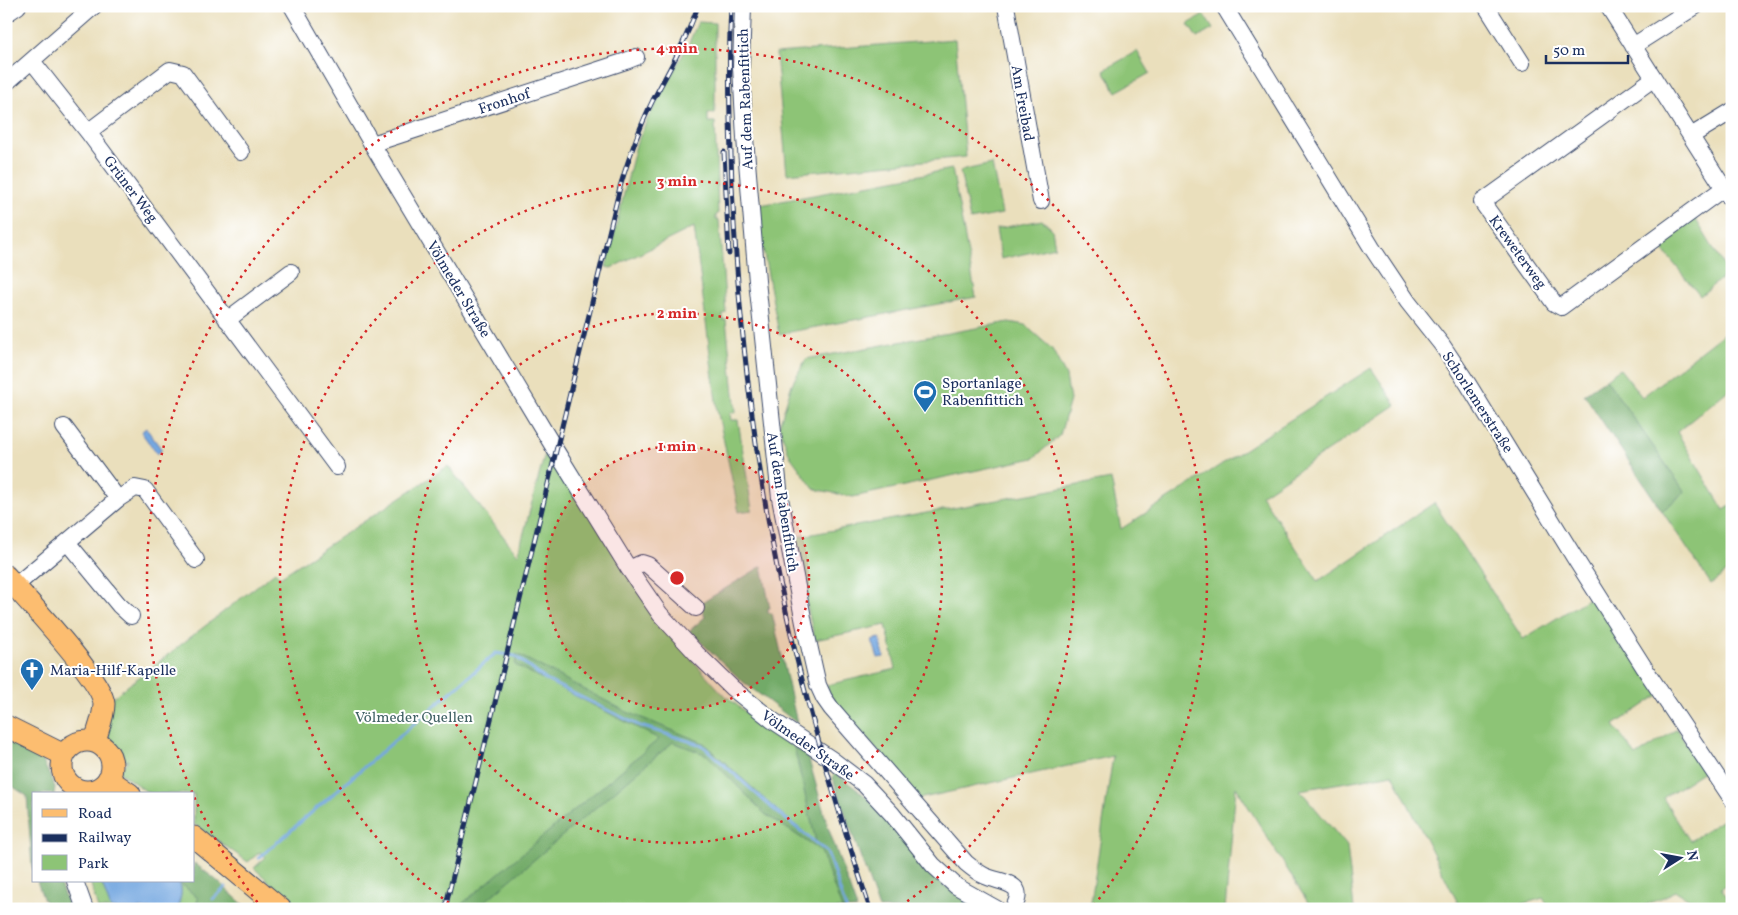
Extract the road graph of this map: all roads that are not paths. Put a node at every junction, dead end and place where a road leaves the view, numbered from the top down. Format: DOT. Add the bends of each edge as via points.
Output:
graph roads {
  1 [pos="18,6"];
  2 [pos="94,6"];
  3 [pos="292,6"];
  4 [pos="743,6"];
  5 [pos="1006,6"];
  6 [pos="1224,6"];
  7 [pos="1486,6"];
  8 [pos="1608,6"];
  9 [pos="1696,6"];
  10 [pos="6,14"];
  11 [pos="1633,46"];
  12 [pos="636,57"];
  13 [pos="32,61"];
  14 [pos="1522,63"];
  15 [pos="1653,79"];
  16 [pos="6,83"];
  17 [pos="1732,111"];
  18 [pos="88,132"];
  19 [pos="1691,136"];
  20 [pos="372,144"];
  21 [pos="241,152"];
  22 [pos="1728,194"];
  23 [pos="1041,201"];
  24 [pos="291,272"];
  25 [pos="227,320"];
  26 [pos="64,427"];
  27 [pos="337,467"];
  28 [pos="118,499"];
  29 [pos="67,542"];
  30 [pos="196,560"];
  31 [pos="629,569"];
  32 [pos="11,581"];
  33 [pos="696,608"];
  34 [pos="131,616"];
  35 [pos="6,726"];
  36 [pos="94,741"];
  37 [pos="64,755"];
  38 [pos="108,779"];
  39 [pos="79,792"];
  40 [pos="127,792"];
  41 [pos="1732,799"];
  42 [pos="195,838"];
  43 [pos="75,882"];
  44 [pos="85,909"];
  45 [pos="282,909"];
  46 [pos="997,909"];
  47 [pos="1013,909"];
  1 -- 10 [label="street"];
  2 -- 13 [label="street"];
  3 -- 20 [label="street, Völmeder Straße"];
  4 -- 47 [label="street, Auf dem Rabenfittich" via="741,67 745,138 780,498 818,685 831,708 966,863 984,875 1013,885 1018,892"];
  5 -- 23 [label="street, Am Freibad"];
  6 -- 41 [label="street, Schorlemerstraße" via="1368,242 1468,384 1649,675"];
  7 -- 14 [label="street"];
  8 -- 11 [label="street"];
  9 -- 11 [label="street"];
  11 -- 15 [label="street"];
  12 -- 20 [label="street, Fronhof"];
  13 -- 16 [label="street"];
  13 -- 18 [label="street, Grüner Weg"];
  15 -- 19 [label="street"];
  15 -- 22 [label="street, Kreweterweg" via="1482,202 1554,303 1561,308"];
  17 -- 19 [label="street"];
  18 -- 21 [label="street" via="170,70 183,73"];
  18 -- 25 [label="street, Grüner Weg"];
  19 -- 22 [label="street"];
  20 -- 31 [label="street, Völmeder Straße"];
  24 -- 25 [label="street"];
  25 -- 27 [label="street, Grüner Weg"];
  26 -- 28 [label="street"];
  28 -- 29 [label="street"];
  28 -- 30 [label="street" via="135,488 145,490"];
  29 -- 32 [label="street"];
  29 -- 34 [label="street"];
  31 -- 33 [label="street" via="648,565"];
  31 -- 46 [label="street, Völmeder Straße" via="660,614 732,688 864,784 938,870 956,886"];
  32 -- 36 [label="main road" via="101,691 104,703"];
  35 -- 37 [label="main road"];
  36 -- 37 [label="main road" via="81,741"];
  36 -- 38 [label="main road" via="102,745 111,757"];
  37 -- 39 [label="main road" via="64,777"];
  38 -- 39 [label="main road" via="99,788"];
  38 -- 40 [label="main road"];
  42 -- 45 [label="main road"];
  43 -- 44 [label="street"];
}
